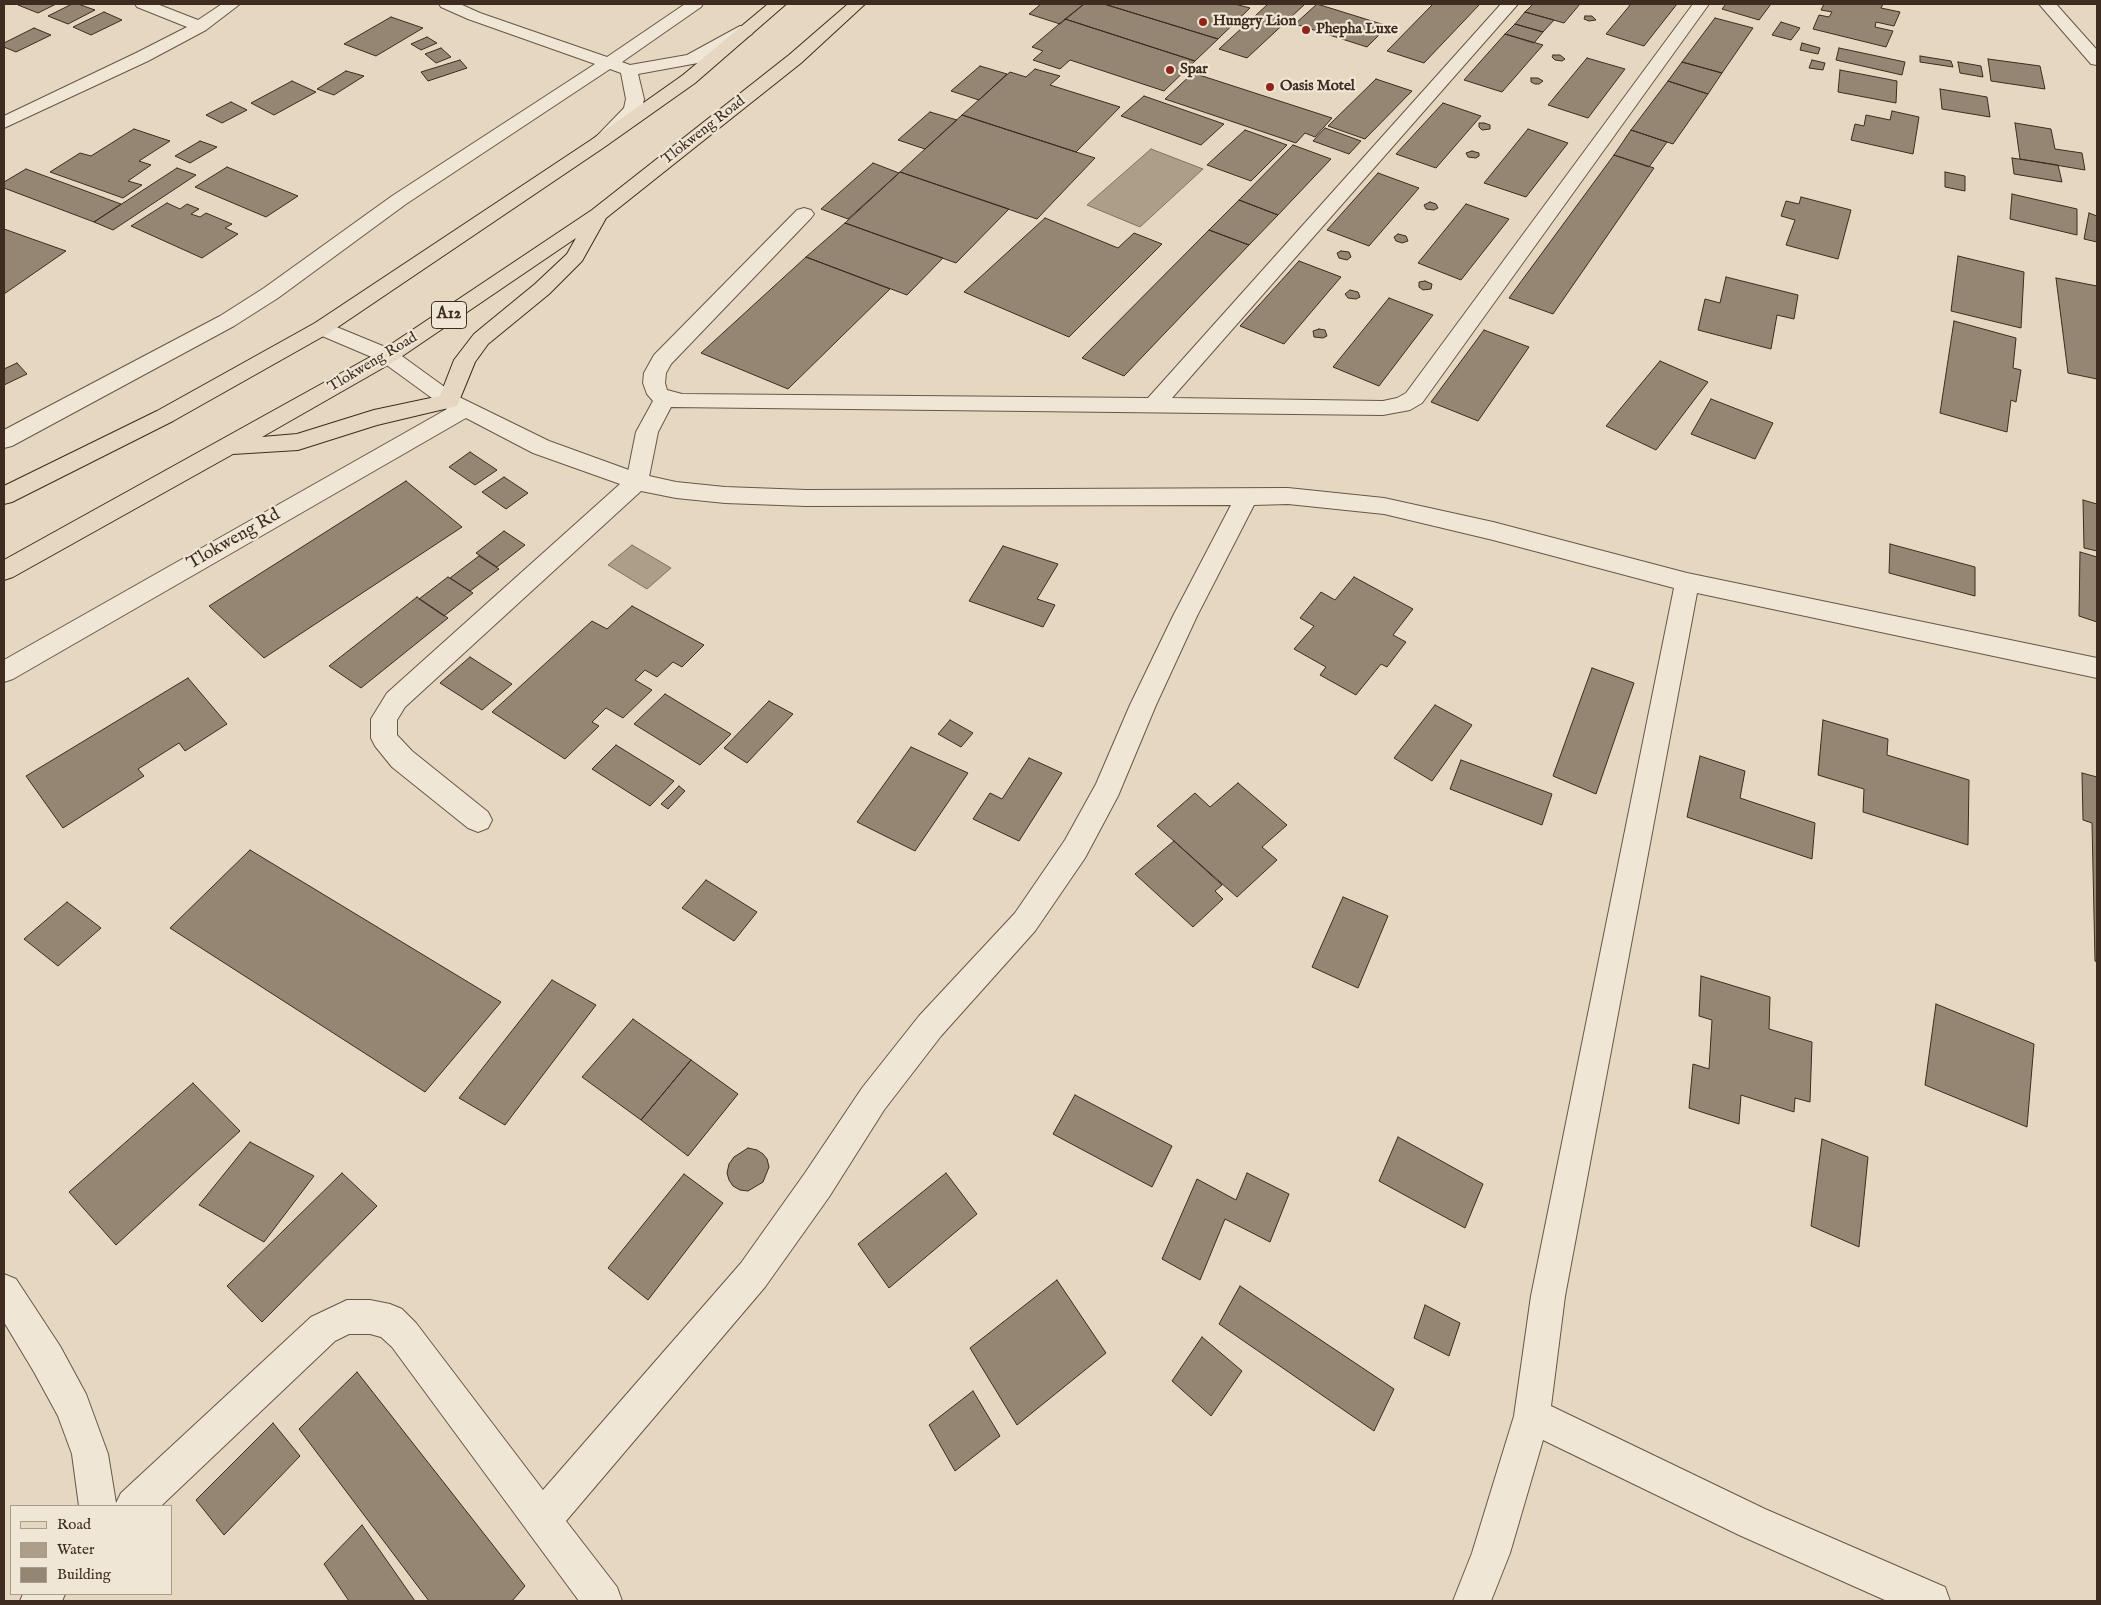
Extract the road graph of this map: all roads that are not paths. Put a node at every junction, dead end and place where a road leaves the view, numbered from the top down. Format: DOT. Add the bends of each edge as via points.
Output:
graph roads {
  1 [pos="143,4"];
  2 [pos="232,4"];
  3 [pos="447,4"];
  4 [pos="695,4"];
  5 [pos="778,4"];
  6 [pos="857,4"];
  7 [pos="1510,4"];
  8 [pos="1701,4"];
  9 [pos="2047,4"];
  10 [pos="200,26"];
  11 [pos="746,30"];
  12 [pos="2097,60"];
  13 [pos="610,62"];
  14 [pos="629,70"];
  15 [pos="4,123"];
  16 [pos="597,144"];
  17 [pos="599,214"];
  18 [pos="804,214"];
  19 [pos="322,328"];
  20 [pos="388,356"];
  21 [pos="665,399"];
  22 [pos="1155,404"];
  23 [pos="457,405"];
  24 [pos="4,440"];
  25 [pos="228,448"];
  26 [pos="637,482"];
  27 [pos="4,496"];
  28 [pos="1247,496"];
  29 [pos="4,571"];
  30 [pos="1687,582"];
  31 [pos="2097,668"];
  32 [pos="4,672"];
  33 [pos="478,820"];
  34 [pos="4,1291"];
  35 [pos="1532,1416"];
  36 [pos="98,1505"];
  37 [pos="135,1505"];
  38 [pos="542,1520"];
  39 [pos="603,1601"];
  40 [pos="1472,1601"];
  41 [pos="1931,1601"];
  1 -- 10 [label="street"];
  2 -- 10 [label="street"];
  3 -- 13 [label="street"];
  4 -- 13 [label="street"];
  5 -- 11 [label="main road"];
  6 -- 17 [label="main road, Tlokweng Road / A12" via="795,59"];
  7 -- 22 [label="street"];
  8 -- 22 [label="street" via="1414,398 1402,405 1383,408"];
  9 -- 12 [label="street"];
  10 -- 15 [label="street"];
  11 -- 14 [label="street" via="692,59"];
  11 -- 16 [label="main road" via="689,79"];
  13 -- 14 [label="street"];
  13 -- 24 [label="street" via="399,200 227,321"];
  14 -- 16 [label="street" via="635,98 633,109"];
  16 -- 19 [label="main road"];
  17 -- 20 [label="main road, Tlokweng Road / A12"];
  17 -- 23 [label="main road" via="575,257 542,289 481,338 465,360"];
  18 -- 21 [label="street" via="662,360 654,383 658,394"];
  19 -- 20 [label="street"];
  19 -- 27 [label="main road" via="165,416"];
  20 -- 23 [label="street"];
  20 -- 25 [label="main road, Tlokweng Road / A12"];
  21 -- 22 [label="street"];
  21 -- 26 [label="street" via="647,432"];
  23 -- 25 [label="main road" via="374,418 298,442"];
  23 -- 26 [label="street" via="541,447"];
  23 -- 32 [label="street, Tlokweng Rd"];
  25 -- 29 [label="main road, Tlokweng Road / A12"];
  26 -- 28 [label="street" via="716,494 806,498"];
  26 -- 33 [label="street" via="396,700 384,719 384,738 402,759"];
  28 -- 30 [label="street" via="1288,496 1384,506"];
  28 -- 38 [label="street" via="1181,625 1108,788 1076,849 1025,922 930,1026 873,1099 753,1275"];
  30 -- 31 [label="street"];
  30 -- 35 [label="street" via="1548,1296"];
  34 -- 36 [label="street" via="73,1407 90,1454"];
  35 -- 40 [label="street" via="1491,1553"];
  35 -- 41 [label="street" via="1752,1522"];
  37 -- 38 [label="street" via="323,1329 347,1317 370,1317 390,1321 404,1335"];
  38 -- 39 [label="street"];
}
